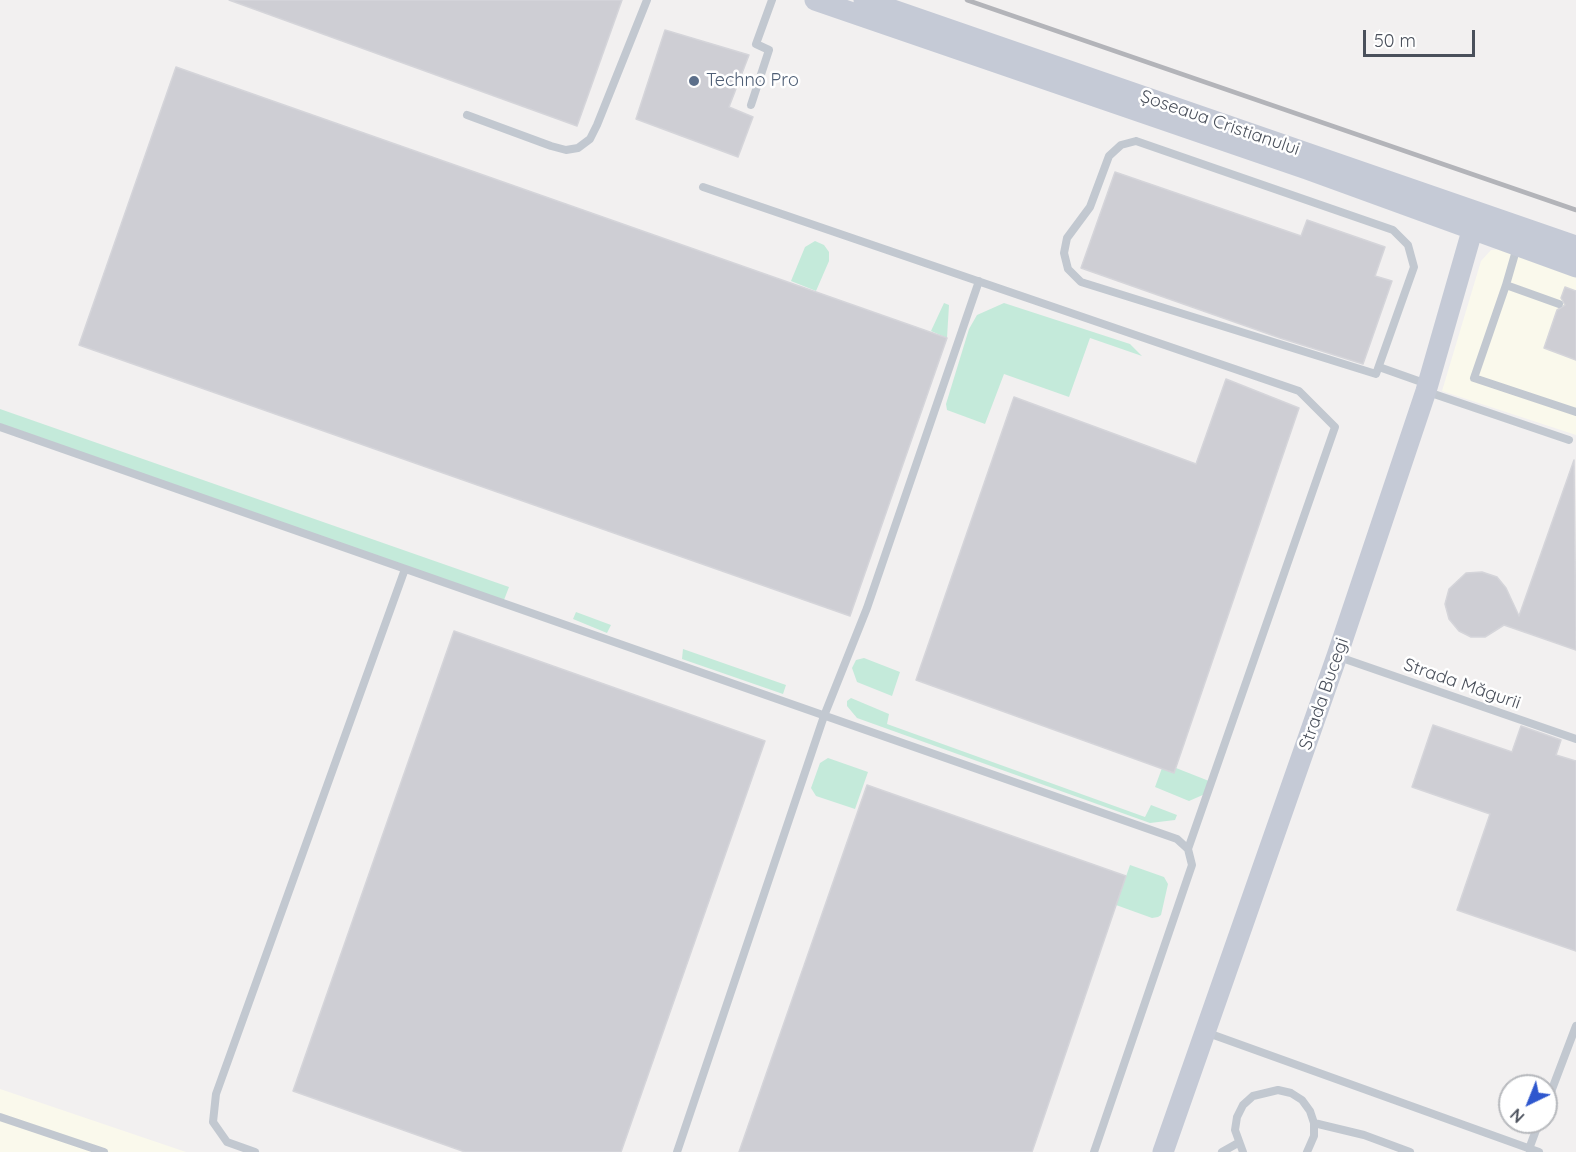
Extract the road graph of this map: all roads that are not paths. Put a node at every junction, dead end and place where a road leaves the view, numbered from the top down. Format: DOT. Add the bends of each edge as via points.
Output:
graph roads {
  1 [pos="647,0"];
  2 [pos="772,0"];
  3 [pos="815,0"];
  4 [pos="864,0"];
  5 [pos="751,105"];
  6 [pos="466,115"];
  7 [pos="703,187"];
  8 [pos="1472,231"];
  9 [pos="1576,246"];
  10 [pos="1517,247"];
  11 [pos="1576,258"];
  12 [pos="1576,267"];
  13 [pos="979,281"];
  14 [pos="1506,285"];
  15 [pos="1559,304"];
  16 [pos="1379,367"];
  17 [pos="1427,388"];
  18 [pos="1576,412"];
  19 [pos="0,427"];
  20 [pos="1569,440"];
  21 [pos="405,569"];
  22 [pos="1337,656"];
  23 [pos="824,716"];
  24 [pos="1576,739"];
  25 [pos="1188,849"];
  26 [pos="1576,1026"];
  27 [pos="1206,1033"];
  28 [pos="1558,1074"];
  29 [pos="0,1117"];
  30 [pos="1314,1123"];
  31 [pos="1535,1134"];
  32 [pos="1238,1143"];
  33 [pos="1529,1149"];
  34 [pos="104,1152"];
  35 [pos="255,1152"];
  36 [pos="677,1152"];
  37 [pos="1094,1152"];
  38 [pos="1163,1152"];
  39 [pos="1222,1152"];
  40 [pos="1243,1152"];
  41 [pos="1307,1152"];
  42 [pos="1410,1152"];
  43 [pos="1539,1152"];
  1 -- 6 [label="lane" via="597,125 590,139 578,148 551,146"];
  2 -- 5 [label="lane" via="756,44 769,50"];
  3 -- 8 [label="main road, Șoseaua Cristianului" via="1298,165"];
  4 -- 9 [label="main road, Șoseaua Cristianului"];
  7 -- 13 [label="lane"];
  8 -- 10 [label="main road, Șoseaua Cristianului"];
  8 -- 11 [label="main road, Șoseaua Cristianului" via="1481,223"];
  8 -- 17 [label="main road, Strada Bucegi"];
  10 -- 12 [label="main road, Șoseaua Cristianului"];
  10 -- 14 [label="lane"];
  13 -- 23 [label="lane" via="867,608"];
  13 -- 25 [label="lane" via="1299,391 1335,427"];
  14 -- 15 [label="lane"];
  14 -- 18 [label="lane" via="1474,378"];
  16 -- 16 [label="lane" via="1414,267 1408,245 1393,230 1136,141 1121,145 1109,156 1090,207 1067,238 1064,253 1068,269 1081,282 1376,374"];
  16 -- 17 [label="lane"];
  17 -- 20 [label="lane"];
  17 -- 22 [label="main road, Strada Bucegi"];
  19 -- 21 [label="lane"];
  21 -- 23 [label="lane"];
  21 -- 35 [label="lane" via="216,1094 213,1122 227,1142"];
  22 -- 24 [label="lane, Strada Măgurii"];
  22 -- 27 [label="main road, Strada Bucegi"];
  23 -- 25 [label="lane" via="1177,839"];
  23 -- 36 [label="lane"];
  25 -- 37 [label="lane" via="1192,865"];
  26 -- 28 [label="lane"];
  27 -- 33 [label="lane"];
  27 -- 38 [label="main road, Strada Bucegi"];
  29 -- 34 [label="lane"];
  30 -- 32 [label="lane" via="1302,1100 1291,1093 1265,1091 1243,1105 1236,1123"];
  30 -- 41 [label="lane" via="1314,1136"];
  30 -- 42 [label="lane"];
  31 -- 33 [label="lane"];
  32 -- 39 [label="lane"];
  32 -- 40 [label="lane"];
  33 -- 43 [label="lane"];
}
